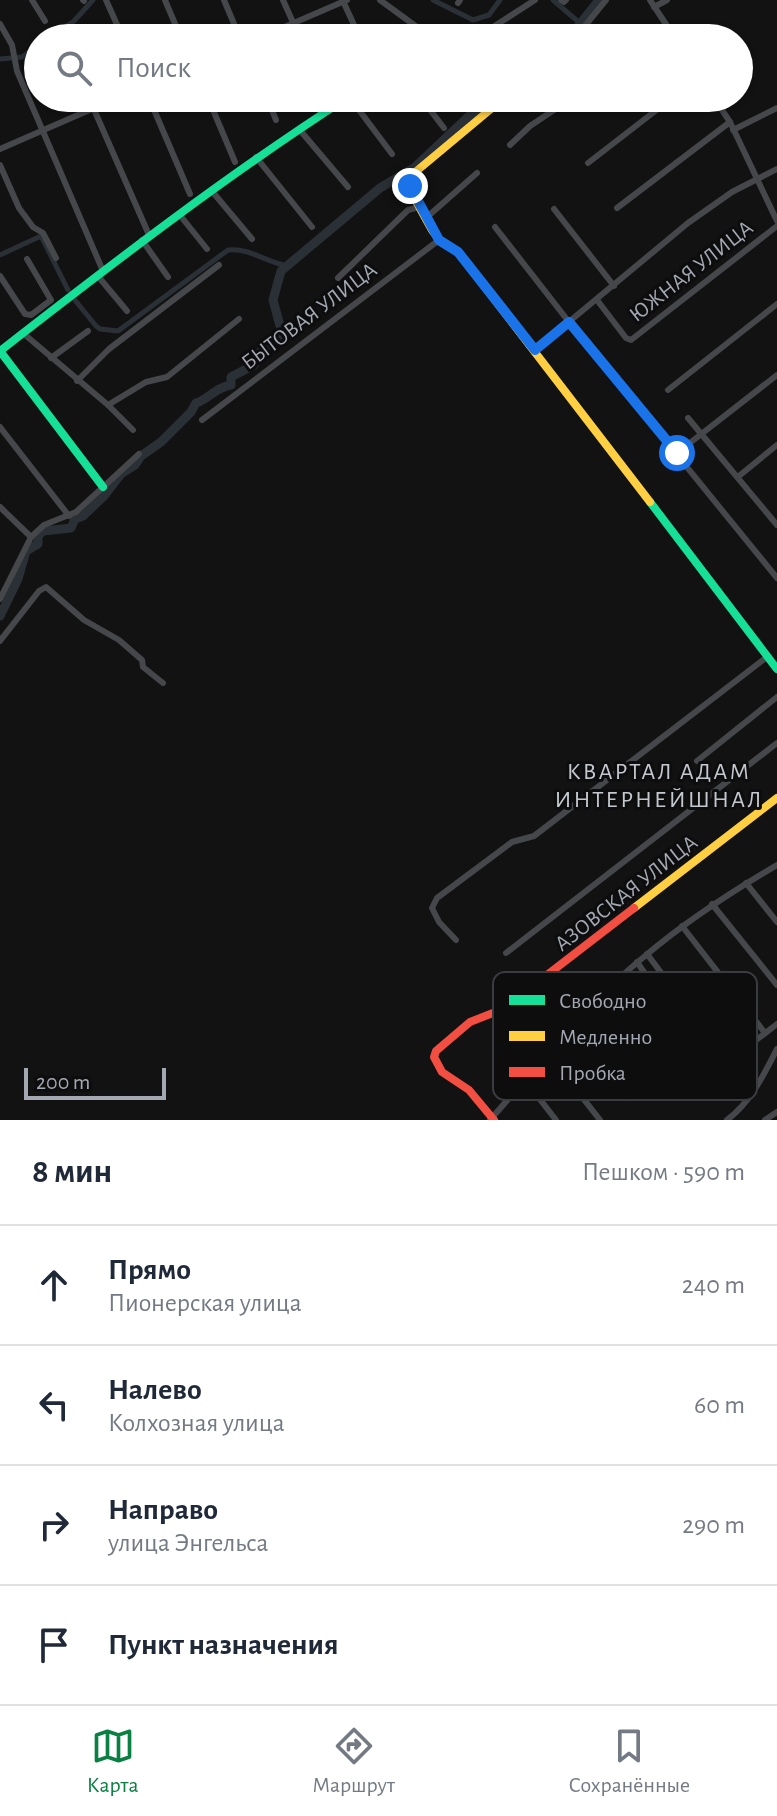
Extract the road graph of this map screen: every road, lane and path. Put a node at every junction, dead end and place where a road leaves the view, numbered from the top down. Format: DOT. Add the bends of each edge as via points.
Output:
graph roads {
  1 [pos="32,0"];
  2 [pos="106,0"];
  3 [pos="165,0"];
  4 [pos="224,0"];
  5 [pos="283,0"];
  6 [pos="345,0"];
  7 [pos="380,0"];
  8 [pos="535,0"];
  9 [pos="606,0"];
  10 [pos="650,0"];
  11 [pos="667,0"];
  12 [pos="654,7"];
  13 [pos="45,21"];
  14 [pos="0,24"];
  15 [pos="117,24"];
  16 [pos="175,24"];
  17 [pos="234,24"];
  18 [pos="293,24"];
  19 [pos="354,24"];
  20 [pos="413,24"];
  21 [pos="498,24"];
  22 [pos="586,24"];
  23 [pos="664,24"];
  24 [pos="24,84"];
  25 [pos="777,108"];
  26 [pos="36,112"];
  27 [pos="84,112"];
  28 [pos="96,112"];
  29 [pos="155,112"];
  30 [pos="214,112"];
  31 [pos="273,112"];
  32 [pos="326,112"];
  33 [pos="359,112"];
  34 [pos="432,112"];
  35 [pos="488,112"];
  36 [pos="551,112"];
  37 [pos="654,112"];
  38 [pos="723,112"];
  39 [pos="276,120"];
  40 [pos="732,126"];
  41 [pos="444,128"];
  42 [pos="44,129"];
  43 [pos="299,129"];
  44 [pos="510,145"];
  45 [pos="0,149"];
  46 [pos="392,154"];
  47 [pos="256,157"];
  48 [pos="235,162"];
  49 [pos="588,163"];
  50 [pos="0,165"];
  51 [pos="777,169"];
  52 [pos="477,173"];
  53 [pos="756,181"];
  54 [pos="348,187"];
  55 [pos="211,190"];
  56 [pos="190,194"];
  57 [pos="419,207"];
  58 [pos="617,208"];
  59 [pos="554,209"];
  60 [pos="179,214"];
  61 [pos="426,218"];
  62 [pos="777,223"];
  63 [pos="312,227"];
  64 [pos="495,227"];
  65 [pos="145,238"];
  66 [pos="252,239"];
  67 [pos="439,240"];
  68 [pos="207,249"];
  69 [pos="56,258"];
  70 [pos="27,259"];
  71 [pos="219,265"];
  72 [pos="100,273"];
  73 [pos="0,276"];
  74 [pos="168,277"];
  75 [pos="338,278"];
  76 [pos="614,286"];
  77 [pos="597,300"];
  78 [pos="54,304"];
  79 [pos="777,304"];
  80 [pos="127,311"];
  81 [pos="239,319"];
  82 [pos="569,322"];
  83 [pos="88,331"];
  84 [pos="24,334"];
  85 [pos="535,350"];
  86 [pos="0,351"];
  87 [pos="51,358"];
  88 [pos="777,375"];
  89 [pos="77,381"];
  90 [pos="668,390"];
  91 [pos="108,405"];
  92 [pos="688,418"];
  93 [pos="202,420"];
  94 [pos="0,427"];
  95 [pos="133,430"];
  96 [pos="702,434"];
  97 [pos="777,445"];
  98 [pos="677,453"];
  99 [pos="139,454"];
  100 [pos="739,476"];
  101 [pos="103,487"];
  102 [pos="0,507"];
  103 [pos="69,516"];
  104 [pos="777,525"];
  105 [pos="31,537"];
  106 [pos="777,578"];
  107 [pos="0,599"];
  108 [pos="0,641"];
  109 [pos="767,657"];
  110 [pos="777,669"];
  111 [pos="163,683"];
  112 [pos="777,697"];
  113 [pos="777,743"];
  114 [pos="697,761"];
  115 [pos="777,798"];
  116 [pos="777,865"];
  117 [pos="746,883"];
  118 [pos="712,904"];
  119 [pos="777,922"];
  120 [pos="682,926"];
  121 [pos="456,940"];
  122 [pos="506,953"];
  123 [pos="647,954"];
  124 [pos="637,962"];
  125 [pos="550,972"];
  126 [pos="626,972"];
  127 [pos="644,972"];
  128 [pos="661,972"];
  129 [pos="718,972"];
  130 [pos="777,985"];
  131 [pos="493,1015"];
  132 [pos="757,1023"];
  133 [pos="777,1024"];
  134 [pos="765,1033"];
  135 [pos="757,1039"];
  136 [pos="777,1049"];
  137 [pos="757,1087"];
  138 [pos="508,1100"];
  139 [pos="540,1100"];
  140 [pos="584,1100"];
  141 [pos="747,1100"];
  142 [pos="738,1111"];
  143 [pos="777,1112"];
  144 [pos="492,1119"];
  145 [pos="556,1120"];
  146 [pos="600,1120"];
  147 [pos="727,1120"];
  148 [pos="744,1120"];
  149 [pos="765,1120"];
  1 -- 13 [label="street"];
  2 -- 15 [label="street"];
  3 -- 16 [label="street"];
  4 -- 17 [label="street"];
  5 -- 18 [label="street"];
  6 -- 18 [label="street"];
  6 -- 19 [label="street"];
  7 -- 20 [label="street"];
  8 -- 21 [label="street"];
  9 -- 22 [label="street"];
  10 -- 12 [label="street"];
  11 -- 12 [label="street"];
  12 -- 23 [label="street"];
  14 -- 24 [label="street"];
  25 -- 40 [label="street"];
  26 -- 42 [label="street"];
  27 -- 42 [label="street"];
  28 -- 65 [label="street"];
  29 -- 56 [label="street"];
  30 -- 48 [label="street"];
  31 -- 39 [label="street"];
  32 -- 43 [label="street"];
  33 -- 46 [label="street"];
  34 -- 41 [label="street"];
  35 -- 57 [label="street" via="409,179"];
  36 -- 44 [label="street"];
  37 -- 49 [label="street"];
  38 -- 40 [label="street"];
  40 -- 53 [label="street"];
  40 -- 58 [label="street"];
  42 -- 45 [label="street"];
  42 -- 72 [label="street"];
  43 -- 47 [label="street"];
  43 -- 54 [label="street"];
  47 -- 55 [label="street"];
  47 -- 63 [label="street"];
  50 -- 69 [label="street" via="19,208 43,233"];
  51 -- 53 [label="street"];
  52 -- 61 [label="street"];
  53 -- 62 [label="street"];
  53 -- 76 [label="street" via="688,223"];
  55 -- 60 [label="street"];
  55 -- 66 [label="street"];
  57 -- 61 [label="street"];
  57 -- 75 [label="street" via="408,210"];
  59 -- 76 [label="street"];
  60 -- 65 [label="street"];
  60 -- 68 [label="street"];
  61 -- 67 [label="street"];
  62 -- 77 [label="street, ЮЖНАЯ УЛИЦА" via="631,340"];
  64 -- 82 [label="street"];
  65 -- 72 [label="street"];
  65 -- 74 [label="street"];
  67 -- 85 [label="street" via="458,252"];
  67 -- 93 [label="street, БЫТОВАЯ УЛИЦА"];
  70 -- 78 [label="street"];
  71 -- 89 [label="street" via="109,349"];
  72 -- 78 [label="street"];
  72 -- 80 [label="street"];
  73 -- 78 [label="street" via="27,316"];
  76 -- 77 [label="street"];
  77 -- 82 [label="street"];
  78 -- 84 [label="street"];
  79 -- 90 [label="street"];
  81 -- 91 [label="street" via="167,377 146,382"];
  82 -- 85 [label="street"];
  82 -- 98 [label="street"];
  83 -- 87 [label="street"];
  84 -- 86 [label="street"];
  84 -- 87 [label="street"];
  85 -- 109 [label="street"];
  86 -- 101 [label="street"];
  87 -- 89 [label="street"];
  88 -- 96 [label="street"];
  89 -- 91 [label="street"];
  91 -- 95 [label="street"];
  92 -- 96 [label="street"];
  94 -- 103 [label="street"];
  96 -- 98 [label="street"];
  96 -- 100 [label="street"];
  97 -- 100 [label="street"];
  98 -- 106 [label="street"];
  99 -- 101 [label="street"];
  100 -- 104 [label="street"];
  101 -- 103 [label="street"];
  102 -- 105 [label="street"];
  103 -- 105 [label="street" via="44,525"];
  105 -- 107 [label="street"];
  108 -- 111 [label="street" via="46,587 84,620 119,640"];
  109 -- 110 [label="street"];
  109 -- 121 [label="street" via="534,836 512,842 437,898 434,914"];
  112 -- 114 [label="street"];
  113 -- 122 [label="street"];
  115 -- 125 [label="street, АЗОВСКАЯ УЛИЦА"];
  116 -- 117 [label="street"];
  117 -- 118 [label="street"];
  117 -- 119 [label="street"];
  118 -- 120 [label="street"];
  118 -- 130 [label="street"];
  120 -- 123 [label="street"];
  120 -- 129 [label="street"];
  123 -- 124 [label="street"];
  123 -- 128 [label="street"];
  124 -- 126 [label="street"];
  124 -- 127 [label="street"];
  131 -- 144 [label="street, АЗОВСКАЯ УЛИЦА" via="470,1022 434,1057 442,1072 462,1083"];
  132 -- 134 [label="street"];
  133 -- 134 [label="street"];
  134 -- 135 [label="street"];
  136 -- 137 [label="street"];
  138 -- 144 [label="street"];
  139 -- 145 [label="street"];
  140 -- 146 [label="street"];
  141 -- 142 [label="street"];
  142 -- 147 [label="street"];
  142 -- 148 [label="street"];
  143 -- 149 [label="street"];
}
